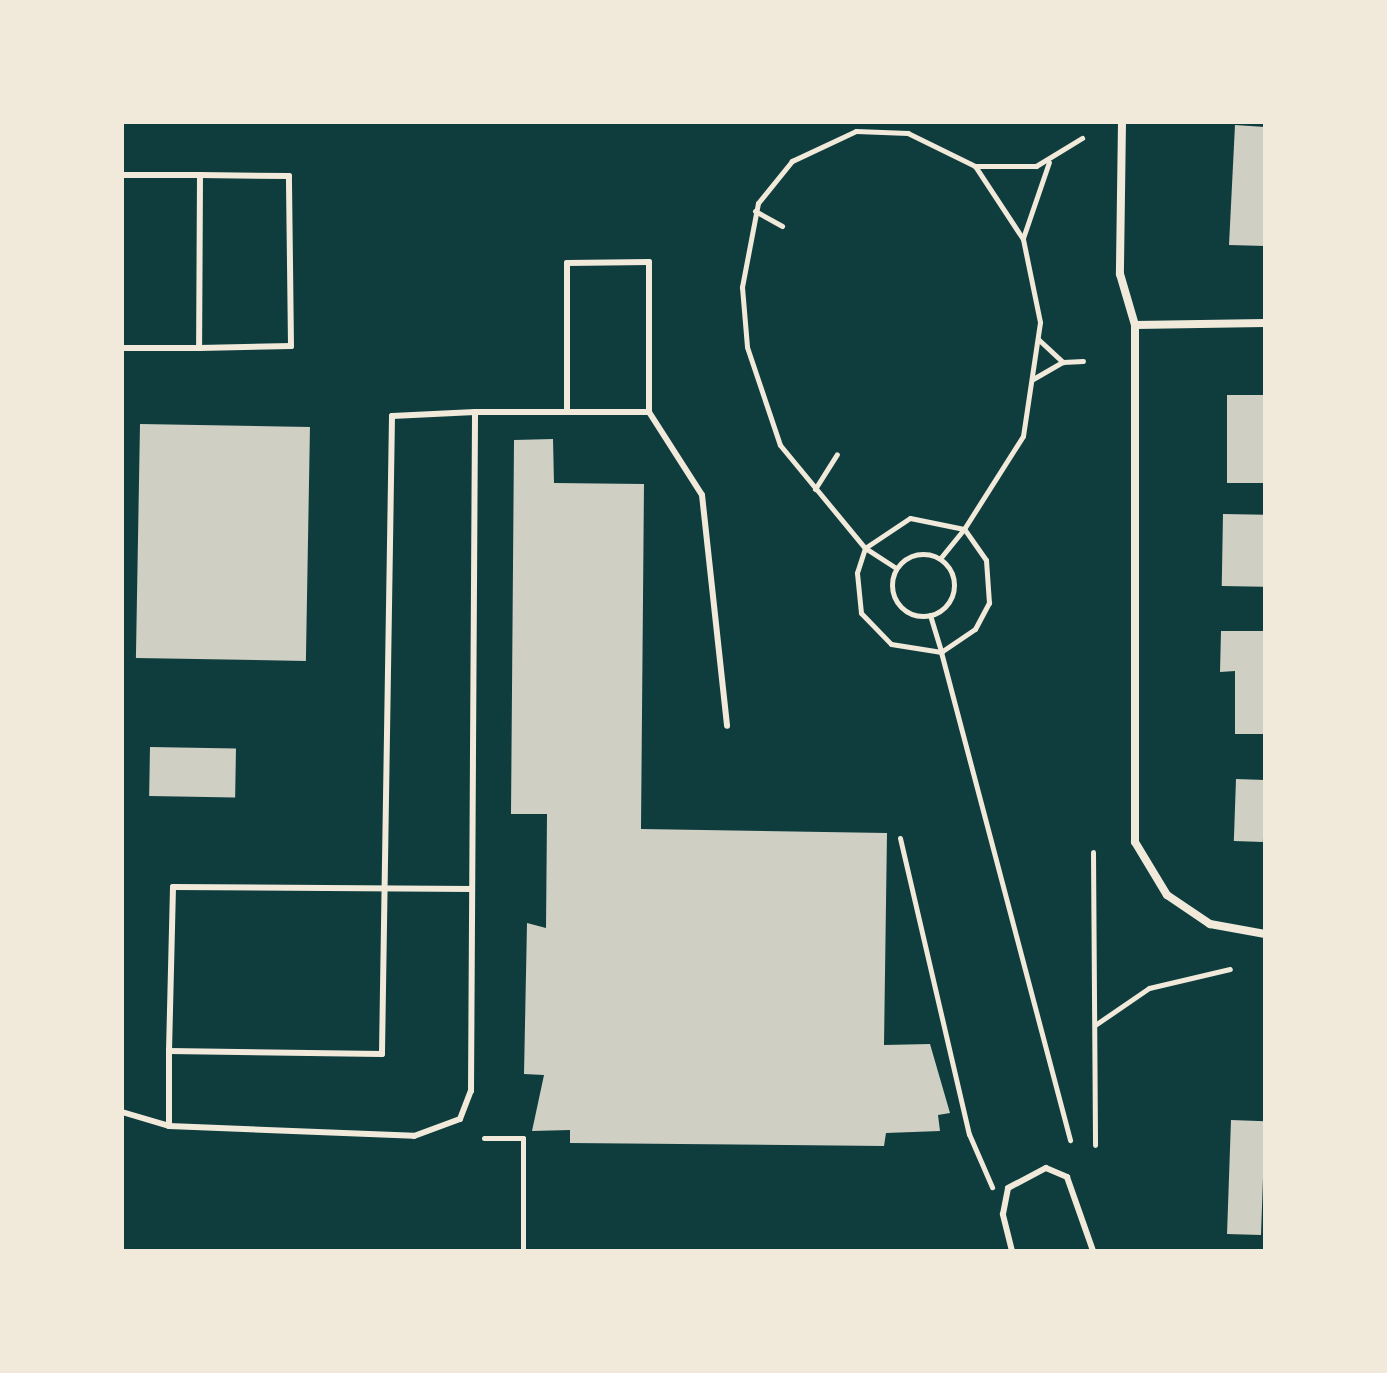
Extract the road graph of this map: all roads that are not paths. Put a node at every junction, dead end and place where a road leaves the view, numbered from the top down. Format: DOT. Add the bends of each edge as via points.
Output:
graph roads {
  1 [pos="1122,122"];
  2 [pos="122,175"];
  3 [pos="200,175"];
  4 [pos="1265,323"];
  5 [pos="1135,325"];
  6 [pos="122,348"];
  7 [pos="199,348"];
  8 [pos="475,412"];
  9 [pos="567,412"];
  10 [pos="649,412"];
  11 [pos="727,726"];
  12 [pos="385,889"];
  13 [pos="472,889"];
  14 [pos="1265,934"];
  15 [pos="169,1051"];
  16 [pos="122,1112"];
  17 [pos="169,1126"];
  18 [pos="1012,1251"];
  19 [pos="1093,1251"];
  1 -- 5 [label="street" via="1120,274"];
  2 -- 3 [label="lane"];
  3 -- 7 [label="lane"];
  3 -- 7 [label="lane" via="289,176 291,346"];
  4 -- 5 [label="street"];
  5 -- 14 [label="street" via="1135,842 1167,895 1210,924"];
  6 -- 7 [label="lane"];
  8 -- 9 [label="lane"];
  8 -- 12 [label="lane" via="392,416"];
  8 -- 13 [label="lane"];
  9 -- 10 [label="lane"];
  9 -- 10 [label="lane" via="567,263 649,262"];
  10 -- 11 [label="lane" via="702,495"];
  12 -- 13 [label="lane"];
  12 -- 15 [label="lane" via="173,887"];
  12 -- 15 [label="lane" via="382,1054"];
  13 -- 17 [label="lane" via="471,1091 460,1119 414,1136"];
  15 -- 17 [label="lane"];
  16 -- 17 [label="lane"];
  18 -- 19 [label="lane" via="1003,1214 1008,1188 1025,1174 1057,1173 1067,1177 1081,1205"];
}
